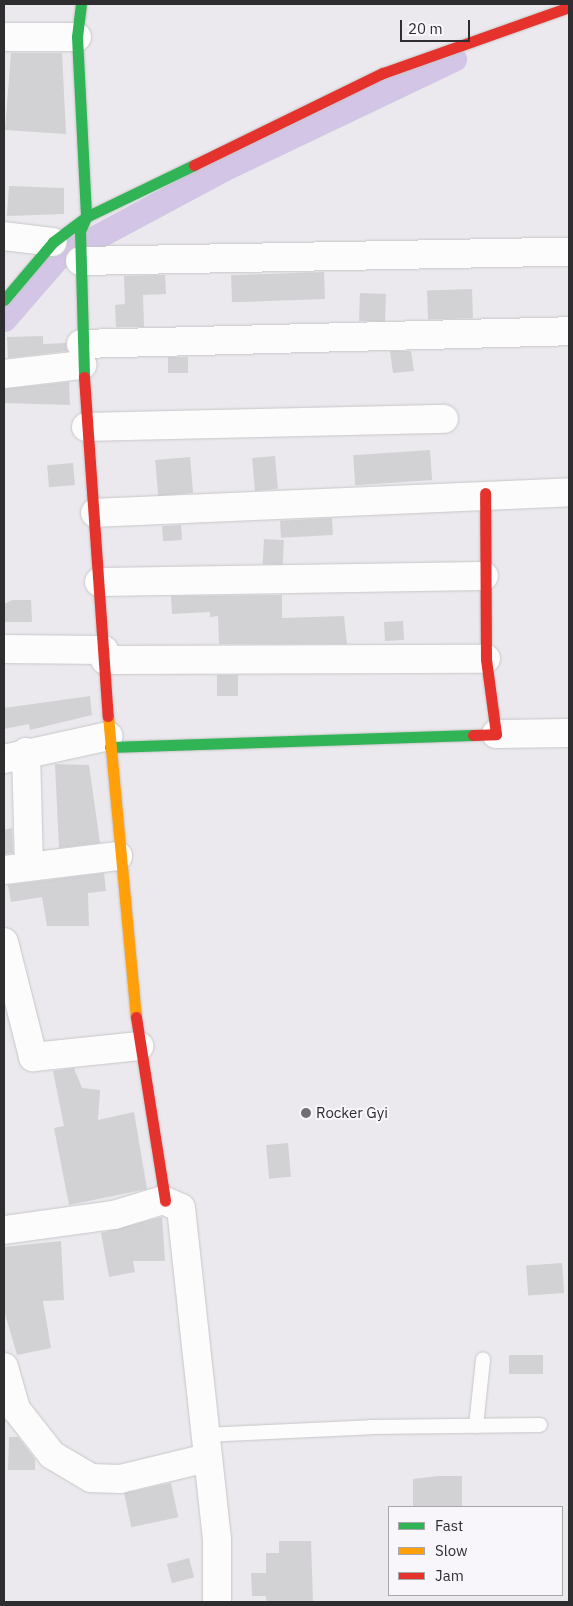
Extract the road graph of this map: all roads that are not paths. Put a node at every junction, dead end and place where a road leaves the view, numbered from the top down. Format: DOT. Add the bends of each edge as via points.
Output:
graph roads {
  1 [pos="81,4"];
  2 [pos="569,7"];
  3 [pos="4,37"];
  4 [pos="77,37"];
  5 [pos="86,217"];
  6 [pos="4,236"];
  7 [pos="54,242"];
  8 [pos="569,252"];
  9 [pos="81,258"];
  10 [pos="4,300"];
  11 [pos="569,331"];
  12 [pos="82,354"];
  13 [pos="4,374"];
  14 [pos="444,419"];
  15 [pos="86,426"];
  16 [pos="569,492"];
  17 [pos="485,493"];
  18 [pos="95,513"];
  19 [pos="484,576"];
  20 [pos="99,582"];
  21 [pos="4,649"];
  22 [pos="104,655"];
  23 [pos="486,659"];
  24 [pos="569,733"];
  25 [pos="496,734"];
  26 [pos="110,741"];
  27 [pos="15,756"];
  28 [pos="118,856"];
  29 [pos="16,868"];
  30 [pos="4,942"];
  31 [pos="139,1046"];
  32 [pos="169,1202"];
  33 [pos="4,1230"];
  34 [pos="483,1359"];
  35 [pos="4,1367"];
  36 [pos="476,1426"];
  37 [pos="540,1426"];
  38 [pos="204,1451"];
  39 [pos="217,1602"];
  1 -- 4 [label="street"];
  2 -- 5 [label="street" via="383,73"];
  3 -- 4 [label="street"];
  4 -- 5 [label="street"];
  5 -- 7 [label="street"];
  5 -- 9 [label="street" via="80,231"];
  6 -- 7 [label="street"];
  7 -- 10 [label="street"];
  8 -- 9 [label="street"];
  9 -- 12 [label="street"];
  11 -- 12 [label="street"];
  12 -- 13 [label="street"];
  12 -- 15 [label="street"];
  14 -- 15 [label="street"];
  15 -- 18 [label="street"];
  16 -- 17 [label="street"];
  17 -- 18 [label="street"];
  17 -- 19 [label="street"];
  18 -- 20 [label="street"];
  19 -- 20 [label="street"];
  19 -- 23 [label="street"];
  20 -- 22 [label="street"];
  21 -- 22 [label="street"];
  22 -- 23 [label="street"];
  22 -- 26 [label="street"];
  23 -- 25 [label="street"];
  24 -- 25 [label="street"];
  25 -- 26 [label="street"];
  26 -- 27 [label="street"];
  26 -- 28 [label="street"];
  27 -- 29 [label="street"];
  28 -- 29 [label="street"];
  28 -- 31 [label="street"];
  30 -- 31 [label="street" via="33,1057"];
  31 -- 32 [label="street"];
  32 -- 33 [label="street" via="114,1215"];
  32 -- 38 [label="street"];
  34 -- 36 [label="lane"];
  35 -- 38 [label="street" via="16,1409 52,1455 91,1478 120,1479 170,1467"];
  36 -- 37 [label="lane"];
  36 -- 38 [label="lane"];
  38 -- 39 [label="street" via="217,1540"];
}
